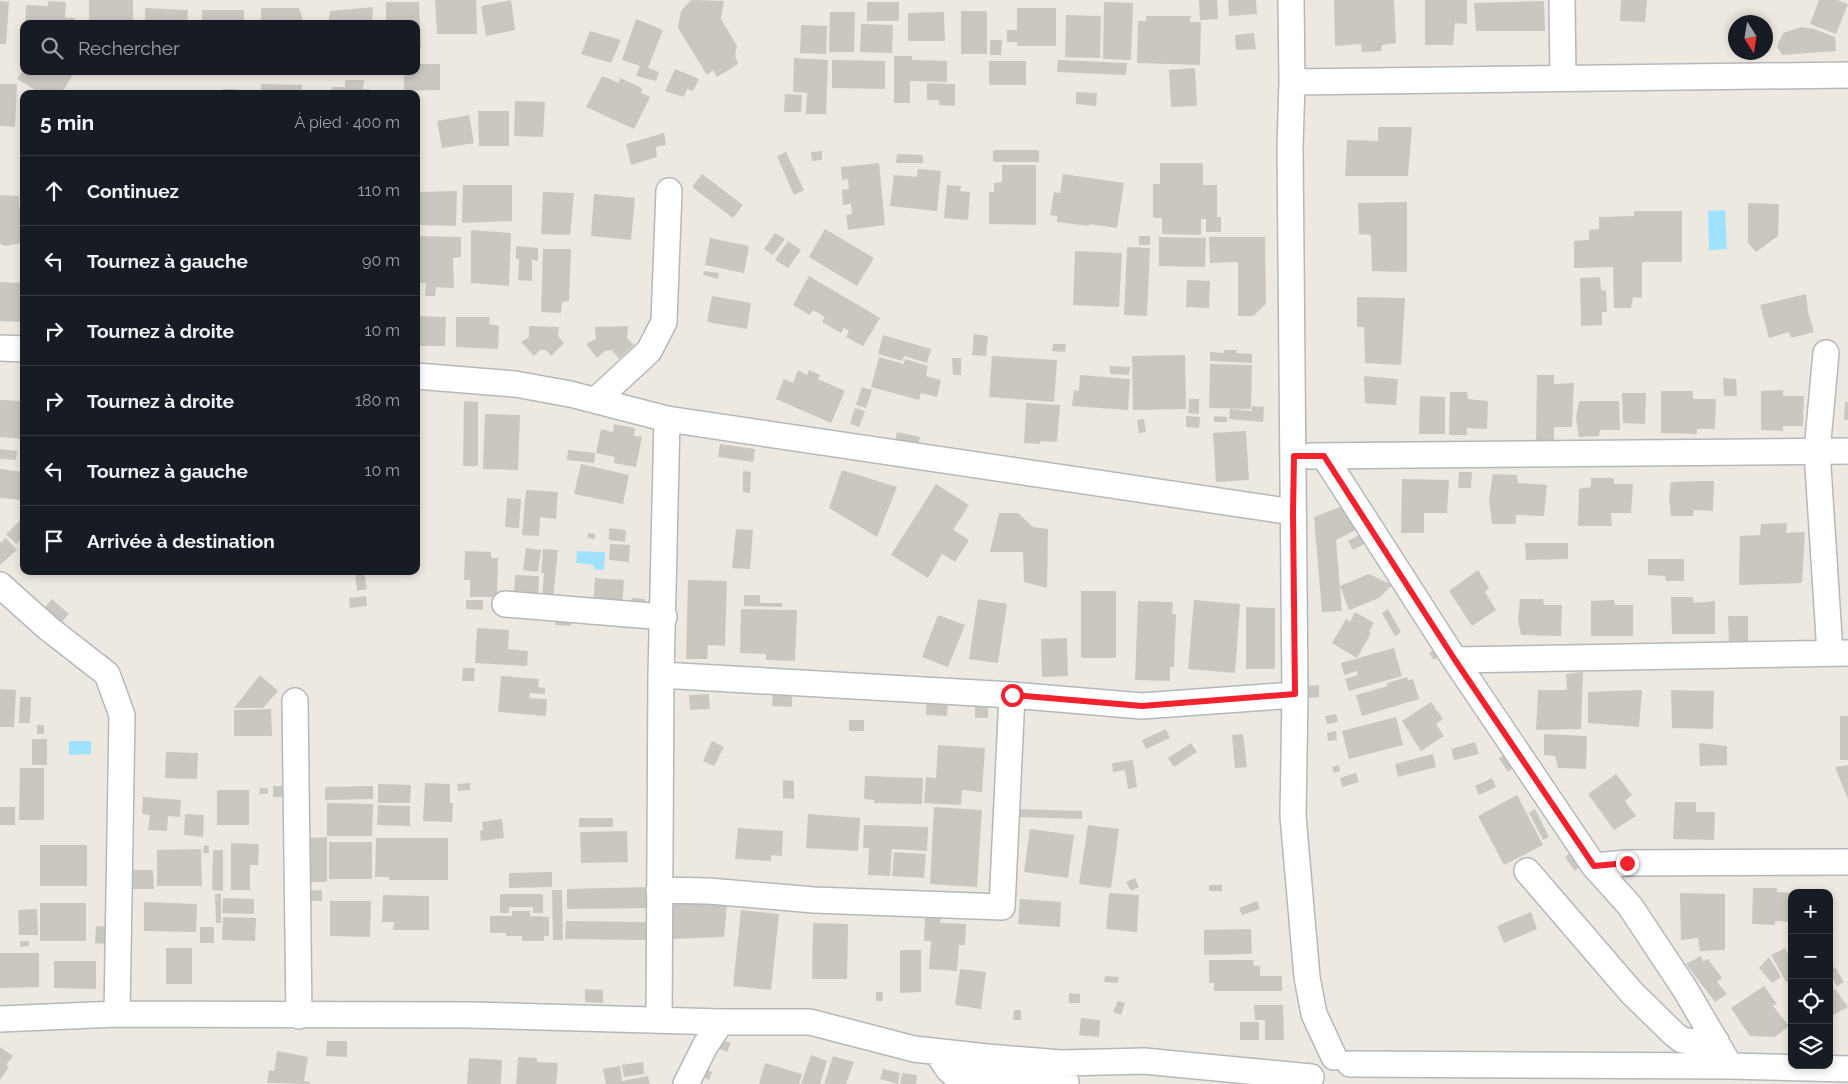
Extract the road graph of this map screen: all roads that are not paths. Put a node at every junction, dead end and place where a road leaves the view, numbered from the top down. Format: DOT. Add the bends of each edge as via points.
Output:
graph roads {
  1 [pos="1291,0"];
  2 [pos="1562,0"];
  3 [pos="1848,74"];
  4 [pos="1563,77"];
  5 [pos="1292,82"];
  6 [pos="669,191"];
  7 [pos="0,348"];
  8 [pos="20,350"];
  9 [pos="1826,352"];
  10 [pos="420,376"];
  11 [pos="596,400"];
  12 [pos="667,418"];
  13 [pos="1817,451"];
  14 [pos="1848,451"];
  15 [pos="1294,456"];
  16 [pos="1324,456"];
  17 [pos="1293,512"];
  18 [pos="0,586"];
  19 [pos="505,604"];
  20 [pos="664,617"];
  21 [pos="1839,653"];
  22 [pos="1455,660"];
  23 [pos="661,674"];
  24 [pos="1295,694"];
  25 [pos="1012,695"];
  26 [pos="296,701"];
  27 [pos="1848,862"];
  28 [pos="1594,866"];
  29 [pos="1527,871"];
  30 [pos="659,890"];
  31 [pos="117,1014"];
  32 [pos="299,1016"];
  33 [pos="0,1018"];
  34 [pos="659,1020"];
  35 [pos="721,1022"];
  36 [pos="1716,1041"];
  37 [pos="1730,1066"];
  38 [pos="1346,1068"];
  39 [pos="1848,1069"];
  40 [pos="1064,1076"];
  41 [pos="1312,1081"];
  42 [pos="686,1084"];
  1 -- 5 [label="street"];
  2 -- 4 [label="street"];
  3 -- 4 [label="street"];
  4 -- 5 [label="street"];
  5 -- 15 [label="street"];
  6 -- 11 [label="street" via="664,322 649,351"];
  7 -- 8 [label="street"];
  9 -- 13 [label="street"];
  10 -- 11 [label="street" via="515,384"];
  11 -- 12 [label="street"];
  12 -- 17 [label="street"];
  12 -- 20 [label="street"];
  13 -- 14 [label="street"];
  13 -- 16 [label="street"];
  13 -- 21 [label="street"];
  15 -- 16 [label="street"];
  15 -- 17 [label="street"];
  16 -- 22 [label="street"];
  17 -- 24 [label="street"];
  18 -- 31 [label="street" via="107,674 122,715"];
  19 -- 20 [label="street"];
  20 -- 23 [label="street"];
  21 -- 22 [label="street"];
  22 -- 28 [label="street"];
  23 -- 25 [label="street"];
  23 -- 30 [label="street"];
  24 -- 25 [label="street" via="1142,706"];
  24 -- 38 [label="street" via="1293,816 1307,977 1314,1014"];
  25 -- 30 [label="street" via="1002,907"];
  26 -- 32 [label="street"];
  27 -- 28 [label="street"];
  28 -- 36 [label="street" via="1630,906"];
  29 -- 36 [label="street" via="1632,993 1674,1034 1682,1040"];
  30 -- 34 [label="street"];
  31 -- 32 [label="street"];
  31 -- 33 [label="street"];
  32 -- 34 [label="street" via="470,1015"];
  34 -- 35 [label="street"];
  35 -- 40 [label="street" via="810,1022 937,1052 985,1068"];
  35 -- 42 [label="street" via="704,1046"];
  36 -- 37 [label="street"];
  37 -- 38 [label="street"];
  37 -- 39 [label="street"];
  38 -- 41 [label="street" via="1326,1059 1314,1069"];
  40 -- 41 [label="street" via="1144,1061"];
}
